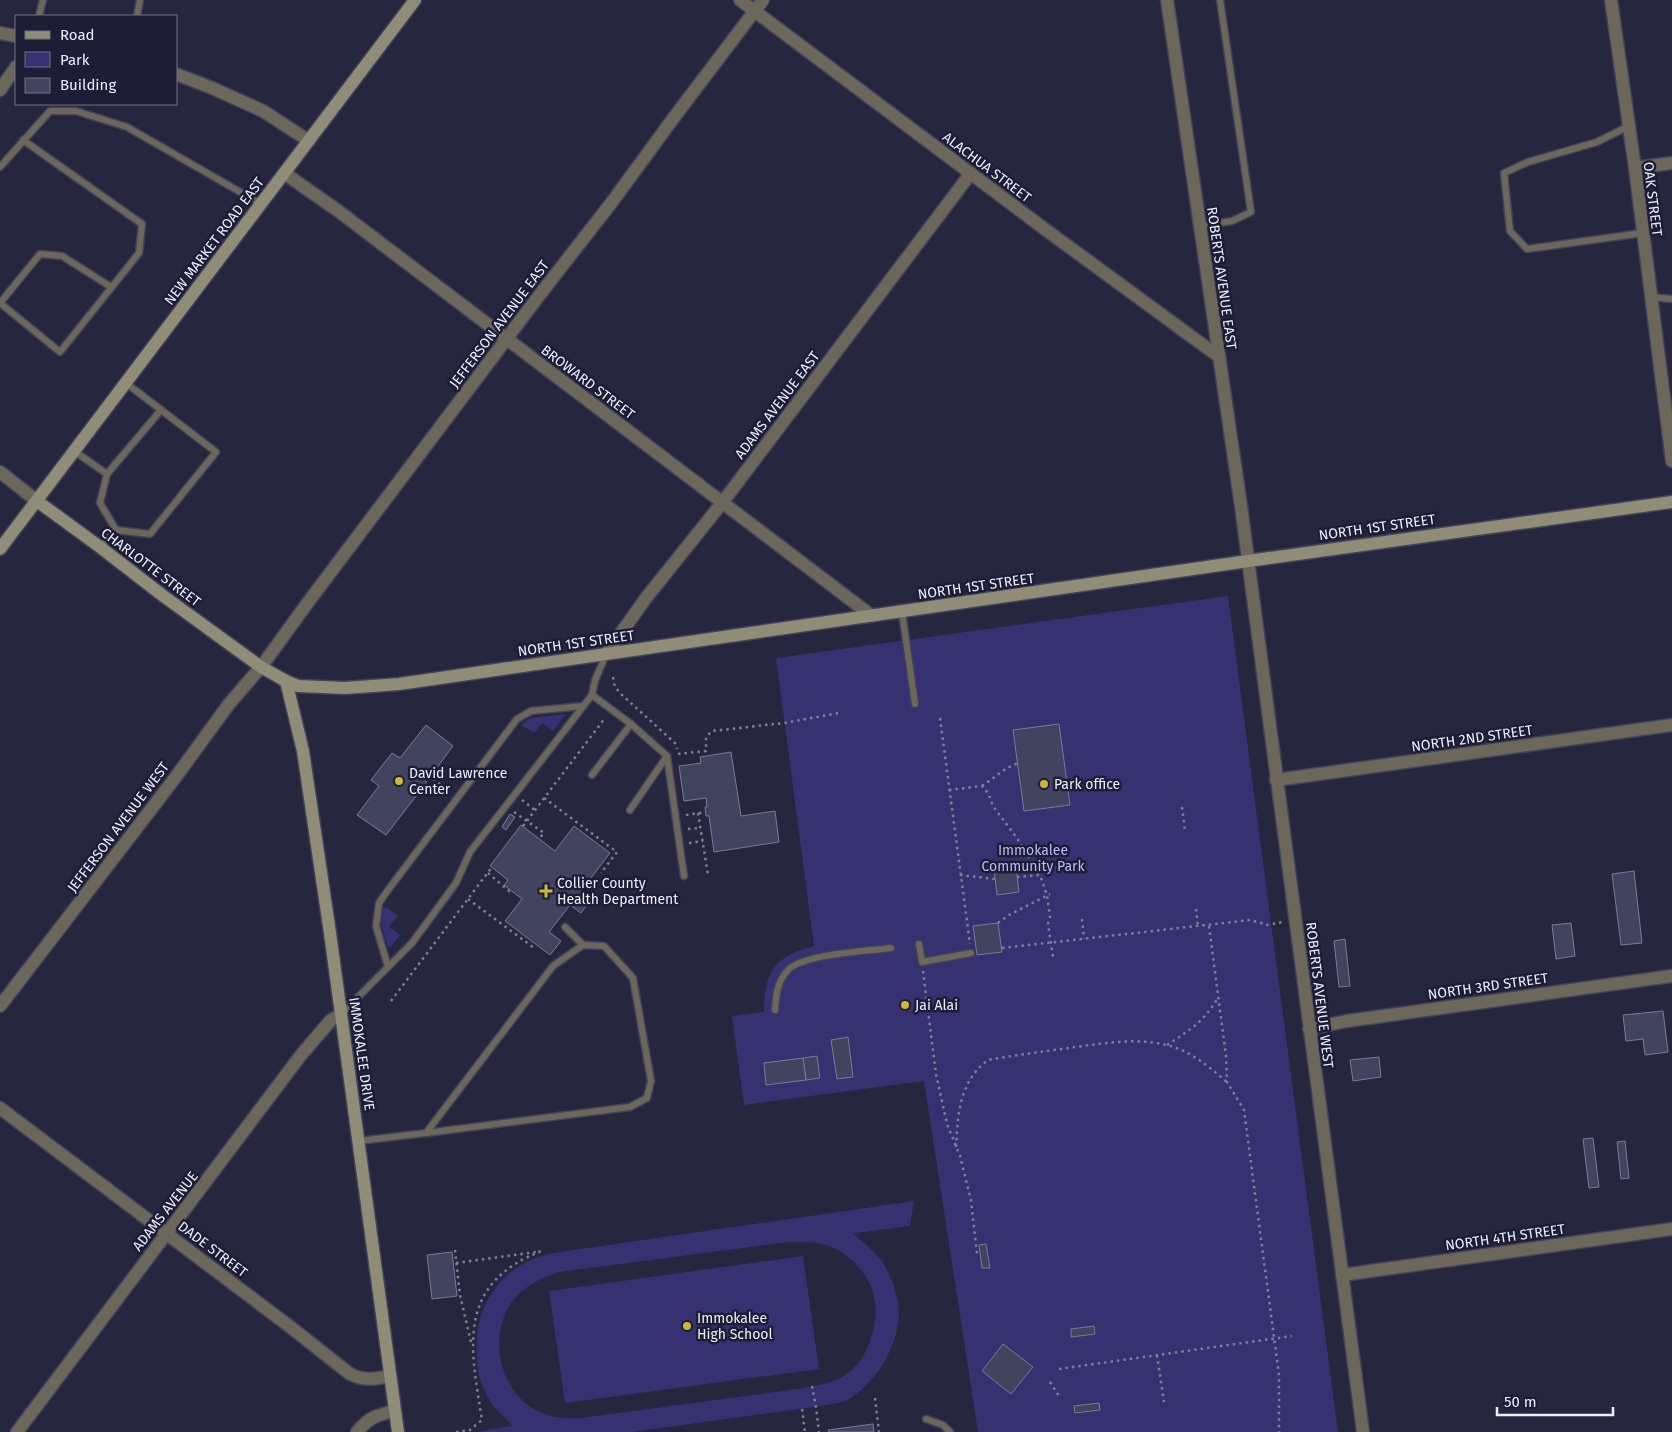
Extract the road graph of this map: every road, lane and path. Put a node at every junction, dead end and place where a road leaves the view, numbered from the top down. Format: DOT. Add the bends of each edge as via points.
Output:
graph roads {
  1 [pos="43,0"];
  2 [pos="140,0"];
  3 [pos="416,0"];
  4 [pos="740,0"];
  5 [pos="763,0"];
  6 [pos="1167,0"];
  7 [pos="1220,0"];
  8 [pos="1611,0"];
  9 [pos="755,11"];
  10 [pos="39,15"];
  11 [pos="137,15"];
  12 [pos="0,33"];
  13 [pos="15,36"];
  14 [pos="15,68"];
  15 [pos="178,75"];
  16 [pos="0,90"];
  17 [pos="1629,126"];
  18 [pos="23,140"];
  19 [pos="309,140"];
  20 [pos="1672,163"];
  21 [pos="0,167"];
  22 [pos="1635,168"];
  23 [pos="284,173"];
  24 [pos="971,173"];
  25 [pos="261,204"];
  26 [pos="1199,226"];
  27 [pos="1643,233"];
  28 [pos="111,287"];
  29 [pos="1651,297"];
  30 [pos="1672,299"];
  31 [pos="0,303"];
  32 [pos="507,340"];
  33 [pos="1218,356"];
  34 [pos="126,383"];
  35 [pos="161,410"];
  36 [pos="74,451"];
  37 [pos="1672,461"];
  38 [pos="0,472"];
  39 [pos="107,474"];
  40 [pos="37,500"];
  41 [pos="1672,502"];
  42 [pos="722,503"];
  43 [pos="116,530"];
  44 [pos="100,547"];
  45 [pos="0,549"];
  46 [pos="1248,561"];
  47 [pos="902,612"];
  48 [pos="872,616"];
  49 [pos="606,654"];
  50 [pos="261,667"];
  51 [pos="613,677"];
  52 [pos="286,681"];
  53 [pos="621,694"];
  54 [pos="592,695"];
  55 [pos="915,704"];
  56 [pos="583,706"];
  57 [pos="839,713"];
  58 [pos="940,718"];
  59 [pos="611,722"];
  60 [pos="631,724"];
  61 [pos="1672,725"];
  62 [pos="706,751"];
  63 [pos="678,754"];
  64 [pos="707,755"];
  65 [pos="667,756"];
  66 [pos="1018,763"];
  67 [pos="428,775"];
  68 [pos="592,775"];
  69 [pos="1276,780"];
  70 [pos="982,786"];
  71 [pos="949,790"];
  72 [pos="450,792"];
  73 [pos="544,798"];
  74 [pos="505,806"];
  75 [pos="1182,807"];
  76 [pos="630,810"];
  77 [pos="706,812"];
  78 [pos="698,813"];
  79 [pos="686,815"];
  80 [pos="527,821"];
  81 [pos="523,826"];
  82 [pos="701,828"];
  83 [pos="688,830"];
  84 [pos="1185,831"];
  85 [pos="539,839"];
  86 [pos="492,867"];
  87 [pos="488,873"];
  88 [pos="601,874"];
  89 [pos="708,875"];
  90 [pos="1040,875"];
  91 [pos="684,876"];
  92 [pos="960,876"];
  93 [pos="1017,877"];
  94 [pos="995,879"];
  95 [pos="510,890"];
  96 [pos="1048,895"];
  97 [pos="468,899"];
  98 [pos="1196,909"];
  99 [pos="1082,918"];
  100 [pos="998,922"];
  101 [pos="1283,922"];
  102 [pos="1209,926"];
  103 [pos="565,927"];
  104 [pos="1198,927"];
  105 [pos="1084,939"];
  106 [pos="1051,943"];
  107 [pos="583,944"];
  108 [pos="919,944"];
  109 [pos="534,948"];
  110 [pos="891,948"];
  111 [pos="1002,948"];
  112 [pos="971,953"];
  113 [pos="1053,957"];
  114 [pos="922,962"];
  115 [pos="388,966"];
  116 [pos="1672,976"];
  117 [pos="1218,998"];
  118 [pos="391,1001"];
  119 [pos="0,1006"];
  120 [pos="775,1010"];
  121 [pos="341,1015"];
  122 [pos="1309,1029"];
  123 [pos="1167,1045"];
  124 [pos="1227,1082"];
  125 [pos="0,1108"];
  126 [pos="426,1133"];
  127 [pos="358,1141"];
  128 [pos="956,1146"];
  129 [pos="1672,1229"];
  130 [pos="168,1234"];
  131 [pos="454,1250"];
  132 [pos="977,1254"];
  133 [pos="456,1263"];
  134 [pos="1342,1275"];
  135 [pos="1292,1336"];
  136 [pos="1274,1339"];
  137 [pos="472,1346"];
  138 [pos="1157,1355"];
  139 [pos="1059,1368"];
  140 [pos="390,1376"];
  141 [pos="1050,1382"];
  142 [pos="812,1386"];
  143 [pos="1059,1396"];
  144 [pos="875,1398"];
  145 [pos="1164,1402"];
  146 [pos="802,1409"];
  147 [pos="395,1411"];
  148 [pos="926,1419"];
  149 [pos="17,1432"];
  150 [pos="357,1432"];
  151 [pos="398,1432"];
  152 [pos="456,1432"];
  153 [pos="804,1432"];
  154 [pos="819,1432"];
  155 [pos="879,1432"];
  156 [pos="950,1432"];
  157 [pos="1278,1432"];
  158 [pos="1363,1432"];
  1 -- 10 [label="lane"];
  2 -- 11 [label="lane"];
  3 -- 19 [label="street, NEW MARKET ROAD EAST"];
  4 -- 9 [label="street, ALACHUA STREET"];
  5 -- 9 [label="street, JEFFERSON AVENUE EAST"];
  6 -- 26 [label="street, ROBERTS AVENUE EAST"];
  7 -- 26 [label="lane" via="1251,212 1232,221"];
  8 -- 17 [label="street, OAK STREET"];
  9 -- 24 [label="street, ALACHUA STREET"];
  9 -- 32 [label="street, JEFFERSON AVENUE EAST"];
  12 -- 13 [label="street"];
  14 -- 16 [label="street"];
  15 -- 19 [label="street" via="263,111"];
  17 -- 22 [label="street, OAK STREET"];
  17 -- 27 [label="lane" via="1597,142 1528,162 1504,173 1510,231 1527,249"];
  18 -- 21 [label="lane"];
  18 -- 25 [label="lane" via="50,111 76,110 127,128"];
  18 -- 28 [label="lane" via="142,224 139,253"];
  19 -- 23 [label="street, NEW MARKET ROAD EAST"];
  20 -- 22 [label="street"];
  22 -- 27 [label="street, OAK STREET"];
  23 -- 25 [label="street, NEW MARKET ROAD EAST"];
  23 -- 32 [label="street, BROWARD STREET"];
  24 -- 33 [label="street, ALACHUA STREET"];
  24 -- 42 [label="street, ADAMS AVENUE EAST"];
  25 -- 34 [label="street, NEW MARKET ROAD EAST"];
  26 -- 33 [label="street, ROBERTS AVENUE EAST"];
  27 -- 29 [label="street, OAK STREET"];
  28 -- 31 [label="lane" via="62,256 40,254"];
  28 -- 31 [label="lane" via="60,352"];
  29 -- 30 [label="lane"];
  29 -- 37 [label="street, OAK STREET"];
  32 -- 42 [label="street, BROWARD STREET"];
  32 -- 50 [label="street, JEFFERSON AVENUE EAST"];
  33 -- 46 [label="street, ROBERTS AVENUE EAST"];
  34 -- 35 [label="lane"];
  34 -- 36 [label="street, NEW MARKET ROAD EAST"];
  35 -- 39 [label="lane"];
  35 -- 43 [label="lane" via="216,452 150,534"];
  36 -- 39 [label="lane"];
  36 -- 40 [label="street, NEW MARKET ROAD EAST"];
  38 -- 40 [label="street, CHARLOTTE STREET"];
  39 -- 43 [label="lane" via="100,503"];
  40 -- 44 [label="street, CHARLOTTE STREET"];
  40 -- 45 [label="street, NEW MARKET ROAD EAST"];
  41 -- 46 [label="street, NORTH 1ST STREET"];
  42 -- 48 [label="street, BROWARD STREET"];
  42 -- 49 [label="street, ADAMS AVENUE EAST"];
  43 -- 44 [label="lane"];
  44 -- 50 [label="street, CHARLOTTE STREET"];
  46 -- 47 [label="street, NORTH 1ST STREET"];
  46 -- 69 [label="street, ROBERTS AVENUE WEST"];
  47 -- 48 [label="street, NORTH 1ST STREET"];
  47 -- 55 [label="lane"];
  48 -- 49 [label="street, NORTH 1ST STREET"];
  49 -- 52 [label="street, NORTH 1ST STREET" via="399,684 345,688 298,686"];
  49 -- 54 [label="lane"];
  50 -- 52 [label="street, CHARLOTTE STREET"];
  50 -- 119 [label="street, JEFFERSON AVENUE WEST" via="229,704"];
  51 -- 53 [label="path"];
  52 -- 121 [label="street, IMMOKALEE DRIVE" via="303,750"];
  54 -- 56 [label="lane"];
  54 -- 60 [label="lane"];
  56 -- 74 [label="lane"];
  56 -- 115 [label="lane" via="531,711 517,719 383,896 376,926"];
  57 -- 62 [label="path" via="712,731 706,737"];
  58 -- 71 [label="path"];
  59 -- 73 [label="path" via="604,718"];
  60 -- 65 [label="lane"];
  60 -- 68 [label="lane"];
  61 -- 69 [label="street, NORTH 2ND STREET"];
  62 -- 63 [label="path"];
  62 -- 64 [label="path"];
  65 -- 76 [label="lane"];
  65 -- 91 [label="lane"];
  66 -- 70 [label="path"];
  67 -- 72 [label="path"];
  69 -- 122 [label="street, ROBERTS AVENUE WEST"];
  70 -- 71 [label="path"];
  70 -- 90 [label="path"];
  71 -- 92 [label="path"];
  73 -- 80 [label="path"];
  73 -- 88 [label="path" via="617,852"];
  74 -- 80 [label="path"];
  74 -- 115 [label="lane" via="470,852 456,883 412,943"];
  75 -- 84 [label="path"];
  77 -- 78 [label="path"];
  78 -- 79 [label="path"];
  78 -- 82 [label="path"];
  80 -- 81 [label="path"];
  80 -- 85 [label="path" via="544,833"];
  82 -- 83 [label="path"];
  82 -- 89 [label="path"];
  86 -- 87 [label="path"];
  87 -- 95 [label="path"];
  87 -- 97 [label="path"];
  90 -- 93 [label="path"];
  90 -- 96 [label="path"];
  92 -- 94 [label="path"];
  92 -- 112 [label="path"];
  96 -- 100 [label="path"];
  96 -- 106 [label="path"];
  97 -- 109 [label="path"];
  97 -- 118 [label="path"];
  98 -- 104 [label="path"];
  99 -- 105 [label="path"];
  101 -- 102 [label="path" via="1268,924 1250,920"];
  102 -- 104 [label="path"];
  102 -- 117 [label="path"];
  103 -- 107 [label="lane"];
  104 -- 105 [label="path"];
  105 -- 106 [label="path"];
  106 -- 111 [label="path"];
  106 -- 113 [label="path"];
  107 -- 126 [label="lane" via="553,966"];
  107 -- 126 [label="lane" via="604,946 633,978 651,1081 647,1098 630,1106"];
  108 -- 114 [label="lane"];
  110 -- 120 [label="lane" via="812,958 788,969 777,989"];
  112 -- 114 [label="lane"];
  114 -- 128 [label="path" via="936,1074 946,1124"];
  115 -- 121 [label="lane"];
  116 -- 122 [label="street, NORTH 3RD STREET"];
  117 -- 123 [label="path" via="1195,1027"];
  117 -- 124 [label="path"];
  121 -- 127 [label="street, IMMOKALEE DRIVE"];
  121 -- 130 [label="street, ADAMS AVENUE" via="331,1020 301,1055"];
  122 -- 134 [label="street, ROBERTS AVENUE WEST"];
  123 -- 124 [label="path" via="1189,1053"];
  123 -- 128 [label="path" via="1126,1041 988,1060 970,1078 962,1096"];
  124 -- 136 [label="path" via="1244,1110"];
  125 -- 130 [label="street, DADE STREET"];
  126 -- 127 [label="lane"];
  127 -- 140 [label="street, IMMOKALEE DRIVE"];
  128 -- 132 [label="path" via="971,1200"];
  129 -- 134 [label="street, NORTH 4TH STREET"];
  130 -- 140 [label="street, DADE STREET" via="350,1374 367,1379"];
  130 -- 149 [label="street, ADAMS AVENUE"];
  131 -- 133 [label="path"];
  133 -- 137 [label="path"];
  133 -- 137 [label="path" via="542,1251 519,1261 492,1285 476,1315"];
  134 -- 158 [label="street, ROBERTS AVENUE WEST"];
  135 -- 136 [label="path"];
  136 -- 138 [label="path"];
  136 -- 157 [label="path" via="1279,1376"];
  137 -- 152 [label="path" via="482,1420 470,1430"];
  138 -- 139 [label="path"];
  138 -- 145 [label="path"];
  140 -- 147 [label="street, IMMOKALEE DRIVE"];
  141 -- 143 [label="path"];
  142 -- 154 [label="path"];
  144 -- 155 [label="path"];
  146 -- 153 [label="path"];
  147 -- 150 [label="street" via="378,1414"];
  147 -- 151 [label="street, IMMOKALEE DRIVE"];
  148 -- 156 [label="lane" via="943,1425"];
}
